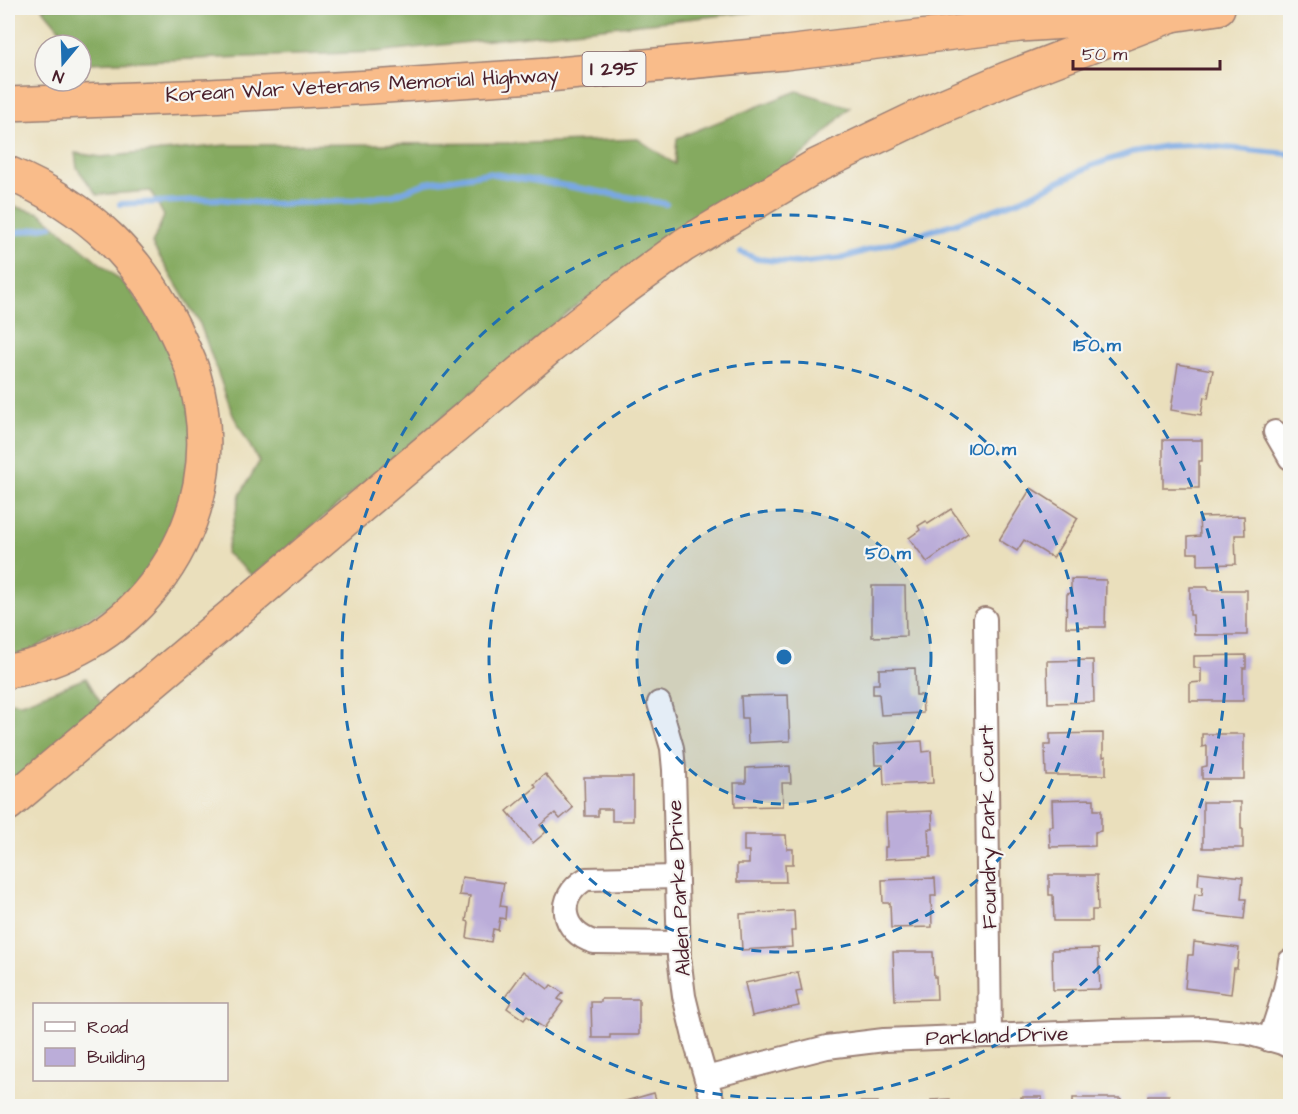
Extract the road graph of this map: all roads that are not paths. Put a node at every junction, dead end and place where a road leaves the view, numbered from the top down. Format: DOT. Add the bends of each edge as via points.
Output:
graph roads {
  1 [pos="1218,8"];
  2 [pos="1172,15"];
  3 [pos="8,104"];
  4 [pos="8,173"];
  5 [pos="1275,432"];
  6 [pos="1290,458"];
  7 [pos="985,619"];
  8 [pos="8,671"];
  9 [pos="659,703"];
  10 [pos="8,804"];
  11 [pos="676,877"];
  12 [pos="678,943"];
  13 [pos="1290,961"];
  14 [pos="990,1036"];
  15 [pos="1280,1043"];
  16 [pos="706,1078"];
  17 [pos="714,1107"];
  1 -- 2 [label="highway, Korean War Veterans Memorial Highway / I 295"];
  2 -- 3 [label="highway, Korean War Veterans Memorial Highway / I 295" via="1020,26 548,75"];
  2 -- 10 [label="highway" via="887,131 814,167 684,245 550,347"];
  4 -- 8 [label="highway" via="85,216 135,265 167,312 193,370 204,433 203,471 191,522 179,549 145,598 115,626 73,652"];
  5 -- 6 [label="street"];
  7 -- 14 [label="street, Foundry Park Court"];
  9 -- 11 [label="street, Alden Parke Drive" via="672,748"];
  11 -- 12 [label="street, Alden Parke Drive"];
  11 -- 12 [label="street" via="586,879 570,891 565,911 574,932 583,939"];
  12 -- 16 [label="street, Alden Parke Drive" via="684,996"];
  13 -- 15 [label="street" via="1282,1000"];
  14 -- 15 [label="street, Parkland Drive" via="1207,1029 1246,1033"];
  14 -- 16 [label="street, Parkland Drive" via="884,1040 827,1047"];
  16 -- 17 [label="street, Alden Parke Drive"];
}
